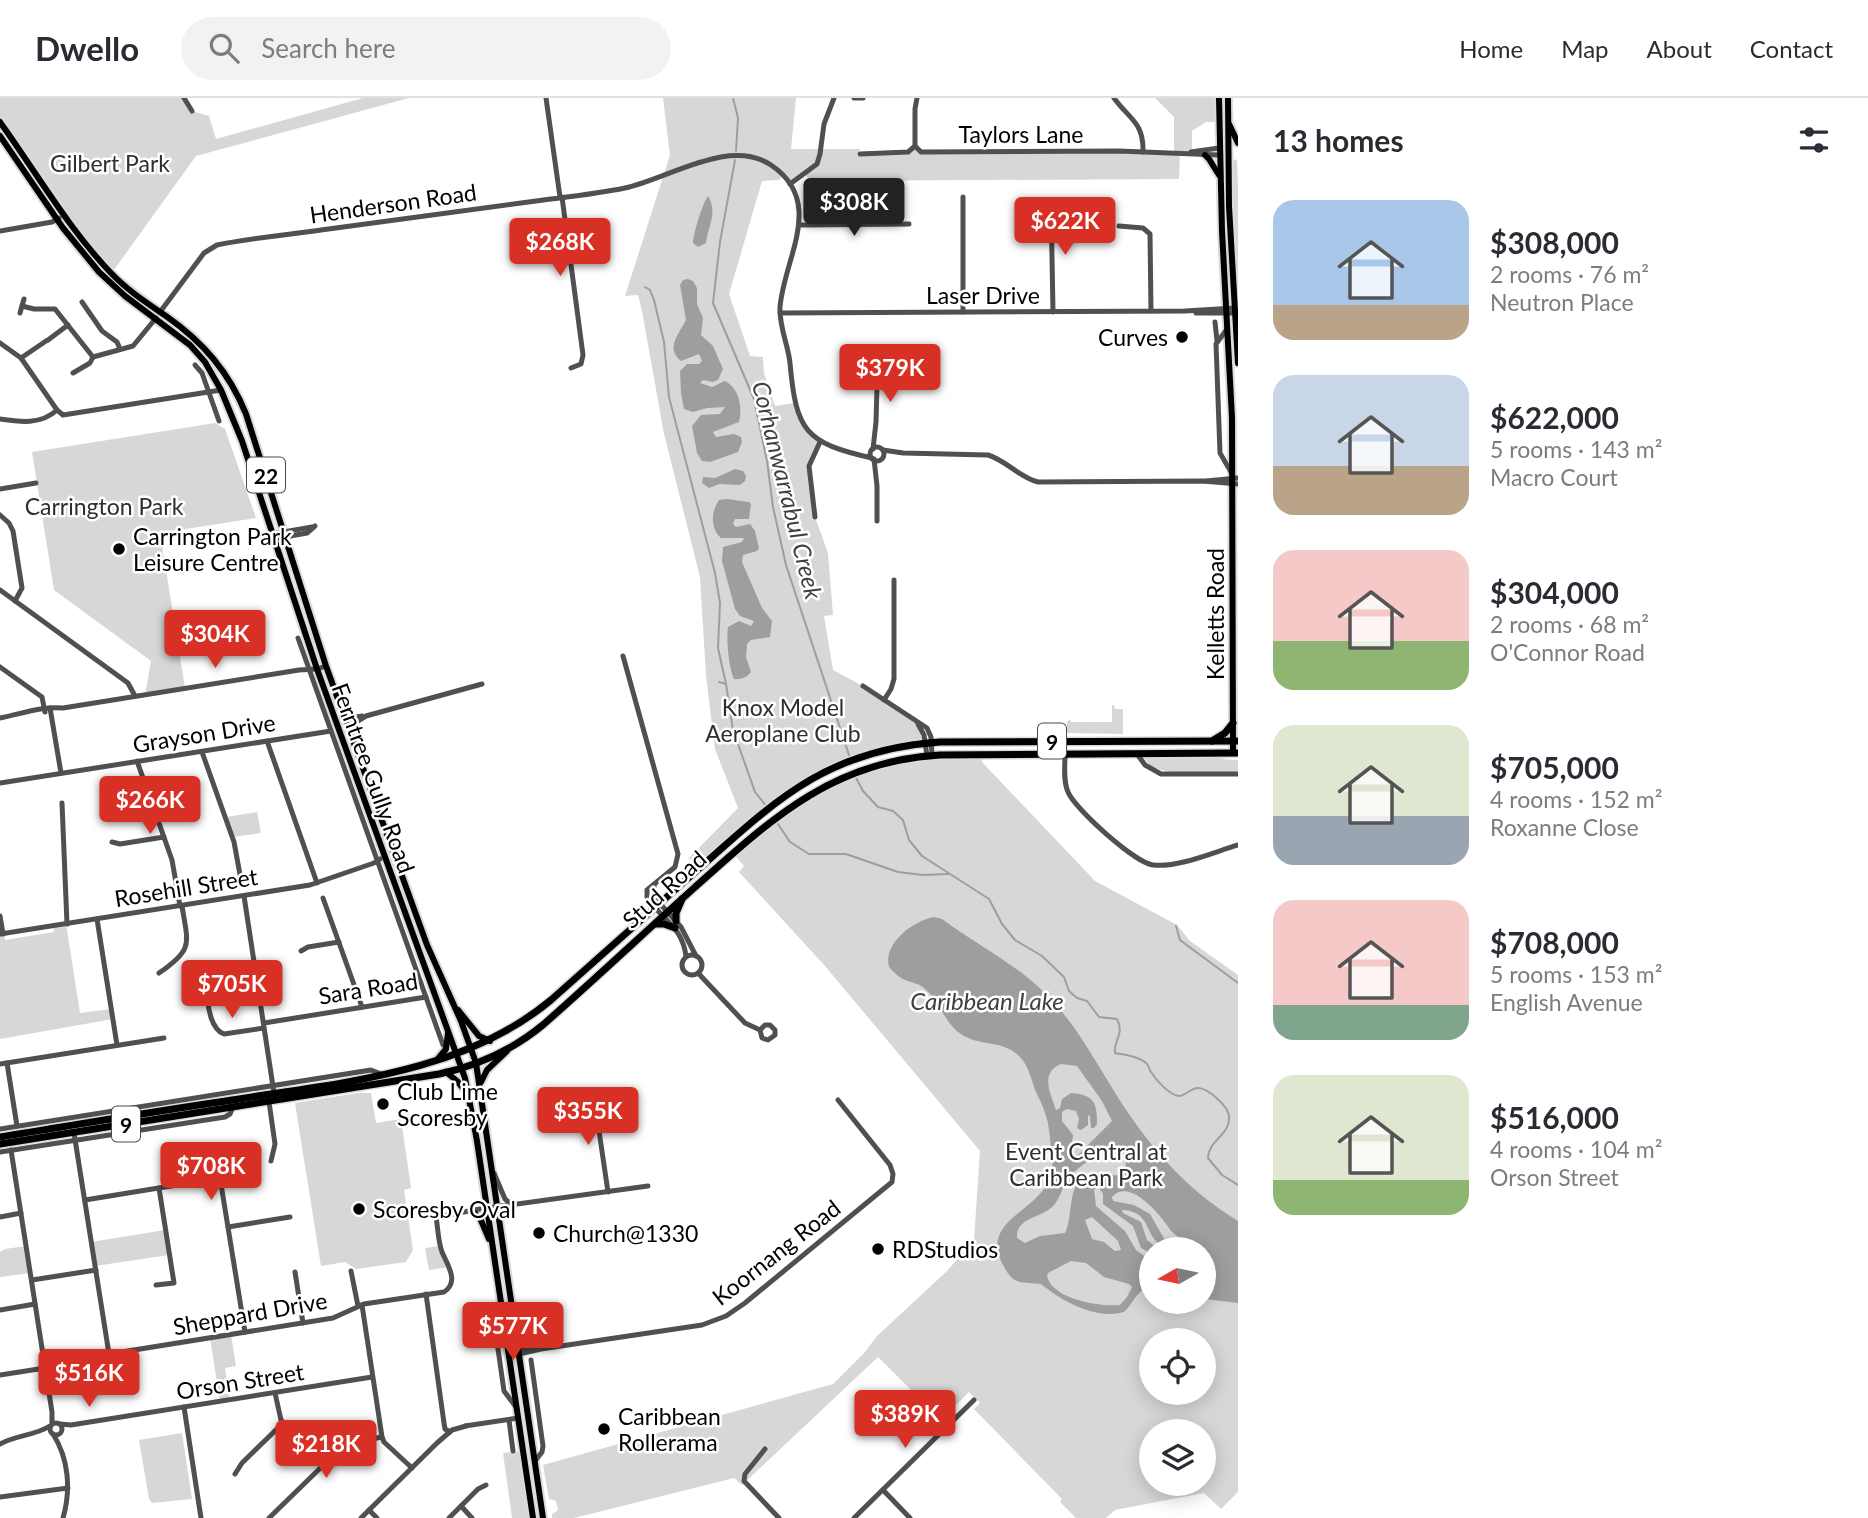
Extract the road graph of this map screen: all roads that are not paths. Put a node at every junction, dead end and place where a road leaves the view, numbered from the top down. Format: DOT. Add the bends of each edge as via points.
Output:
graph roads {
  1 [pos="184,98"];
  2 [pos="546,98"];
  3 [pos="834,98"];
  4 [pos="854,98"];
  5 [pos="863,98"];
  6 [pos="917,98"];
  7 [pos="1114,98"];
  8 [pos="1219,98"];
  9 [pos="1228,98"];
  10 [pos="192,111"];
  11 [pos="0,122"];
  12 [pos="1228,123"];
  13 [pos="0,135"];
  14 [pos="1238,144"];
  15 [pos="915,146"];
  16 [pos="1228,150"];
  17 [pos="14,151"];
  18 [pos="1219,151"];
  19 [pos="1143,152"];
  20 [pos="1189,153"];
  21 [pos="860,154"];
  22 [pos="1205,155"];
  23 [pos="1237,156"];
  24 [pos="1228,167"];
  25 [pos="1220,177"];
  26 [pos="790,184"];
  27 [pos="561,197"];
  28 [pos="963,197"];
  29 [pos="1051,202"];
  30 [pos="65,214"];
  31 [pos="57,219"];
  32 [pos="909,224"];
  33 [pos="800,225"];
  34 [pos="1119,226"];
  35 [pos="0,230"];
  36 [pos="82,302"];
  37 [pos="1151,311"];
  38 [pos="1226,311"];
  39 [pos="1235,311"];
  40 [pos="963,312"];
  41 [pos="1053,312"];
  42 [pos="20,313"];
  43 [pos="780,313"];
  44 [pos="158,315"];
  45 [pos="1214,322"];
  46 [pos="68,325"];
  47 [pos="1227,329"];
  48 [pos="1217,341"];
  49 [pos="0,343"];
  50 [pos="120,349"];
  51 [pos="93,357"];
  52 [pos="21,358"];
  53 [pos="1238,363"];
  54 [pos="195,365"];
  55 [pos="571,368"];
  56 [pos="73,373"];
  57 [pos="233,386"];
  58 [pos="877,386"];
  59 [pos="221,390"];
  60 [pos="209,393"];
  61 [pos="57,410"];
  62 [pos="0,419"];
  63 [pos="219,421"];
  64 [pos="876,422"];
  65 [pos="820,442"];
  66 [pos="872,449"];
  67 [pos="882,449"];
  68 [pos="849,453"];
  69 [pos="903,453"];
  70 [pos="877,459"];
  71 [pos="1234,480"];
  72 [pos="36,483"];
  73 [pos="0,489"];
  74 [pos="0,515"];
  75 [pos="815,517"];
  76 [pos="877,522"];
  77 [pos="283,535"];
  78 [pos="273,537"];
  79 [pos="894,580"];
  80 [pos="2,592"];
  81 [pos="0,600"];
  82 [pos="15,601"];
  83 [pos="298,638"];
  84 [pos="623,656"];
  85 [pos="326,666"];
  86 [pos="0,667"];
  87 [pos="312,667"];
  88 [pos="482,684"];
  89 [pos="863,686"];
  90 [pos="133,697"];
  91 [pos="884,700"];
  92 [pos="48,710"];
  93 [pos="366,716"];
  94 [pos="0,718"];
  95 [pos="345,719"];
  96 [pos="1233,723"];
  97 [pos="348,727"];
  98 [pos="331,731"];
  99 [pos="342,740"];
  100 [pos="267,741"];
  101 [pos="1212,741"];
  102 [pos="1235,741"];
  103 [pos="928,743"];
  104 [pos="202,751"];
  105 [pos="1235,753"];
  106 [pos="1065,754"];
  107 [pos="1137,754"];
  108 [pos="929,756"];
  109 [pos="137,761"];
  110 [pos="61,773"];
  111 [pos="1238,774"];
  112 [pos="0,783"];
  113 [pos="62,803"];
  114 [pos="164,836"];
  115 [pos="112,842"];
  116 [pos="1238,845"];
  117 [pos="395,857"];
  118 [pos="380,861"];
  119 [pos="241,880"];
  120 [pos="317,883"];
  121 [pos="244,896"];
  122 [pos="323,898"];
  123 [pos="682,898"];
  124 [pos="181,906"];
  125 [pos="658,906"];
  126 [pos="666,913"];
  127 [pos="0,916"];
  128 [pos="97,919"];
  129 [pos="67,924"];
  130 [pos="654,924"];
  131 [pos="676,924"];
  132 [pos="1,934"];
  133 [pos="338,942"];
  134 [pos="301,951"];
  135 [pos="686,956"];
  136 [pos="696,956"];
  137 [pos="159,973"];
  138 [pos="698,973"];
  139 [pos="573,980"];
  140 [pos="584,988"];
  141 [pos="208,995"];
  142 [pos="436,995"];
  143 [pos="426,997"];
  144 [pos="454,1006"];
  145 [pos="362,1007"];
  146 [pos="264,1026"];
  147 [pos="449,1028"];
  148 [pos="760,1030"];
  149 [pos="164,1038"];
  150 [pos="490,1041"];
  151 [pos="117,1045"];
  152 [pos="443,1045"];
  153 [pos="514,1045"];
  154 [pos="472,1048"];
  155 [pos="457,1054"];
  156 [pos="435,1062"];
  157 [pos="7,1063"];
  158 [pos="477,1063"];
  159 [pos="0,1064"];
  160 [pos="462,1068"];
  161 [pos="446,1072"];
  162 [pos="381,1074"];
  163 [pos="363,1082"];
  164 [pos="480,1084"];
  165 [pos="589,1092"];
  166 [pos="273,1095"];
  167 [pos="469,1095"];
  168 [pos="838,1100"];
  169 [pos="17,1126"];
  170 [pos="0,1129"];
  171 [pos="74,1133"];
  172 [pos="0,1137"];
  173 [pos="0,1144"];
  174 [pos="11,1150"];
  175 [pos="0,1152"];
  176 [pos="271,1161"];
  177 [pos="492,1167"];
  178 [pos="893,1176"];
  179 [pos="902,1176"];
  180 [pos="648,1186"];
  181 [pos="159,1188"];
  182 [pos="608,1192"];
  183 [pos="85,1200"];
  184 [pos="513,1206"];
  185 [pos="497,1208"];
  186 [pos="487,1210"];
  187 [pos="21,1213"];
  188 [pos="472,1213"];
  189 [pos="0,1217"];
  190 [pos="290,1217"];
  191 [pos="228,1227"];
  192 [pos="494,1254"];
  193 [pos="96,1270"];
  194 [pos="351,1271"];
  195 [pos="295,1272"];
  196 [pos="32,1280"];
  197 [pos="156,1285"];
  198 [pos="425,1294"];
  199 [pos="35,1304"];
  200 [pos="360,1305"];
  201 [pos="0,1310"];
  202 [pos="503,1320"];
  203 [pos="303,1323"];
  204 [pos="245,1332"];
  205 [pos="509,1354"];
  206 [pos="519,1354"];
  207 [pos="531,1360"];
  208 [pos="45,1368"];
  209 [pos="533,1373"];
  210 [pos="0,1375"];
  211 [pos="372,1377"];
  212 [pos="275,1393"];
  213 [pos="974,1400"];
  214 [pos="184,1407"];
  215 [pos="516,1407"];
  216 [pos="518,1418"];
  217 [pos="509,1420"];
  218 [pos="283,1423"];
  219 [pos="56,1428"];
  220 [pos="449,1431"];
  221 [pos="382,1437"];
  222 [pos="0,1438"];
  223 [pos="9,1439"];
  224 [pos="0,1444"];
  225 [pos="765,1449"];
  226 [pos="513,1451"];
  227 [pos="535,1461"];
  228 [pos="324,1464"];
  229 [pos="411,1469"];
  230 [pos="235,1474"];
  231 [pos="486,1485"];
  232 [pos="68,1488"];
  233 [pos="883,1490"];
  234 [pos="0,1497"];
  235 [pos="461,1506"];
  236 [pos="369,1510"];
  237 [pos="63,1518"];
  238 [pos="201,1518"];
  239 [pos="269,1518"];
  240 [pos="361,1518"];
  241 [pos="377,1518"];
  242 [pos="449,1518"];
  243 [pos="471,1518"];
  244 [pos="533,1518"];
  245 [pos="543,1518"];
  246 [pos="779,1518"];
  247 [pos="854,1518"];
  248 [pos="910,1518"];
  1 -- 10 [label="street"];
  2 -- 27 [label="street"];
  3 -- 26 [label="street" via="817,164"];
  4 -- 5 [label="street"];
  6 -- 15 [label="street"];
  7 -- 19 [label="street" via="1140,127"];
  8 -- 18 [label="main road, Kelletts Road"];
  9 -- 12 [label="main road"];
  11 -- 17 [label="main road, Ferntree Gully Road / 22"];
  12 -- 14 [label="main road"];
  12 -- 16 [label="main road"];
  13 -- 17 [label="main road, Ferntree Gully Road / 22"];
  14 -- 16 [label="main road, Taylors Lane"];
  15 -- 19 [label="street, Taylors Lane" via="921,152"];
  15 -- 21 [label="street, Taylors Lane" via="908,152"];
  16 -- 18 [label="main road, Taylors Lane"];
  16 -- 23 [label="main road, Taylors Lane"];
  16 -- 24 [label="main road"];
  17 -- 30 [label="main road, Ferntree Gully Road / 22"];
  17 -- 31 [label="main road, Ferntree Gully Road / 22"];
  18 -- 20 [label="street, Taylors Lane"];
  18 -- 22 [label="street, Taylors Lane"];
  18 -- 25 [label="main road, Kelletts Road"];
  19 -- 20 [label="street, Taylors Lane"];
  20 -- 22 [label="street, Taylors Lane"];
  22 -- 25 [label="main road"];
  23 -- 24 [label="main road"];
  24 -- 39 [label="main road"];
  25 -- 38 [label="main road, Kelletts Road"];
  26 -- 27 [label="street, Henderson Road" via="758,159 727,156 628,188"];
  26 -- 33 [label="street"];
  27 -- 44 [label="street, Henderson Road" via="217,245 204,253"];
  27 -- 55 [label="street" via="584,357 579,366"];
  28 -- 40 [label="street"];
  29 -- 41 [label="street"];
  30 -- 31 [label="street"];
  30 -- 44 [label="main road, Ferntree Gully Road / 22" via="112,275"];
  31 -- 35 [label="street"];
  31 -- 44 [label="main road, Ferntree Gully Road / 22" via="99,272 125,296"];
  32 -- 33 [label="street"];
  33 -- 43 [label="street"];
  34 -- 37 [label="street" via="1150,233"];
  36 -- 50 [label="street"];
  37 -- 38 [label="street, Laser Drive"];
  37 -- 41 [label="street, Laser Drive"];
  38 -- 39 [label="street, Laser Drive"];
  38 -- 47 [label="main road, Kelletts Road"];
  39 -- 53 [label="main road"];
  40 -- 41 [label="street, Laser Drive"];
  40 -- 43 [label="street, Laser Drive"];
  42 -- 46 [label="street" via="23,302 34,309 55,309"];
  43 -- 65 [label="street" via="795,407"];
  44 -- 50 [label="street, Henderson Road" via="135,345"];
  44 -- 57 [label="main road, Ferntree Gully Road / 22" via="201,344"];
  44 -- 59 [label="main road, Ferntree Gully Road / 22" via="198,353"];
  45 -- 48 [label="street, Kelletts Road"];
  46 -- 51 [label="street"];
  46 -- 52 [label="street"];
  47 -- 48 [label="street"];
  47 -- 71 [label="main road, Kelletts Road"];
  48 -- 71 [label="street, Kelletts Road" via="1220,453"];
  49 -- 52 [label="street"];
  50 -- 51 [label="street, Henderson Road"];
  51 -- 56 [label="street"];
  52 -- 61 [label="street"];
  54 -- 60 [label="street"];
  57 -- 59 [label="main road"];
  57 -- 77 [label="main road, Ferntree Gully Road / 22" via="259,452"];
  58 -- 64 [label="street"];
  59 -- 60 [label="street"];
  59 -- 78 [label="main road, Ferntree Gully Road / 22"];
  60 -- 61 [label="street" via="69,415"];
  60 -- 63 [label="street"];
  61 -- 62 [label="street" via="44,419"];
  64 -- 66 [label="street"];
  64 -- 67 [label="street"];
  65 -- 68 [label="street"];
  65 -- 75 [label="street" via="809,466"];
  66 -- 67 [label="street"];
  66 -- 68 [label="street"];
  66 -- 70 [label="street"];
  67 -- 69 [label="street"];
  67 -- 70 [label="street"];
  68 -- 70 [label="street"];
  69 -- 70 [label="street"];
  69 -- 71 [label="street" via="988,455 1038,482"];
  70 -- 76 [label="street"];
  71 -- 96 [label="main road, Kelletts Road"];
  72 -- 73 [label="street"];
  74 -- 82 [label="street" via="13,531 22,588"];
  77 -- 77 [label="street" via="315,526 307,533"];
  77 -- 78 [label="street"];
  77 -- 85 [label="main road, Ferntree Gully Road / 22"];
  78 -- 87 [label="main road, Ferntree Gully Road / 22"];
  79 -- 91 [label="street" via="894,679"];
  80 -- 81 [label="street"];
  80 -- 82 [label="street"];
  82 -- 90 [label="street" via="129,684"];
  83 -- 87 [label="street, Ferntree Gully Road"];
  84 -- 125 [label="street" via="678,854 675,867 647,890 646,896"];
  85 -- 87 [label="street"];
  85 -- 95 [label="main road, Ferntree Gully Road / 22"];
  86 -- 92 [label="street" via="40,696"];
  87 -- 90 [label="street"];
  87 -- 98 [label="street, Ferntree Gully Road"];
  87 -- 99 [label="main road, Ferntree Gully Road / 22"];
  88 -- 93 [label="street"];
  89 -- 91 [label="street"];
  90 -- 92 [label="street"];
  91 -- 103 [label="street" via="914,720"];
  92 -- 94 [label="street"];
  92 -- 110 [label="street"];
  93 -- 95 [label="street"];
  93 -- 97 [label="street"];
  95 -- 97 [label="main road, Ferntree Gully Road / 22"];
  95 -- 99 [label="main road"];
  96 -- 101 [label="highway"];
  96 -- 102 [label="main road, Kelletts Road"];
  97 -- 117 [label="main road, Ferntree Gully Road / 22"];
  98 -- 100 [label="street, Grayson Drive"];
  98 -- 118 [label="street, Ferntree Gully Road"];
  99 -- 118 [label="main road, Ferntree Gully Road / 22"];
  100 -- 104 [label="street, Grayson Drive"];
  100 -- 120 [label="street"];
  101 -- 102 [label="highway, Stud Road / 9"];
  101 -- 103 [label="highway, Stud Road / 9"];
  102 -- 105 [label="main road, Kelletts Road"];
  103 -- 108 [label="street"];
  103 -- 125 [label="highway, Stud Road / 9" via="863,755 814,776 770,805"];
  104 -- 109 [label="street, Grayson Drive"];
  104 -- 119 [label="street" via="234,842"];
  105 -- 107 [label="highway, Stud Road / 9"];
  106 -- 107 [label="highway, Stud Road / 9"];
  106 -- 108 [label="highway, Stud Road / 9"];
  106 -- 116 [label="street" via="1066,788 1074,801 1137,860 1165,865"];
  107 -- 111 [label="street" via="1161,774"];
  108 -- 123 [label="highway, Stud Road / 9" via="873,767 806,796 778,814"];
  109 -- 110 [label="street, Grayson Drive"];
  109 -- 114 [label="street"];
  110 -- 112 [label="street, Grayson Drive"];
  113 -- 129 [label="street"];
  114 -- 115 [label="street"];
  114 -- 124 [label="street"];
  117 -- 118 [label="main road"];
  117 -- 144 [label="main road, Ferntree Gully Road / 22"];
  118 -- 120 [label="street, Rosehill Street"];
  118 -- 142 [label="main road, Ferntree Gully Road / 22"];
  118 -- 143 [label="street, Ferntree Gully Road"];
  120 -- 121 [label="street, Rosehill Street"];
  121 -- 124 [label="street, Rosehill Street"];
  121 -- 146 [label="street"];
  122 -- 133 [label="street"];
  123 -- 126 [label="highway, Stud Road / 9"];
  123 -- 131 [label="highway"];
  124 -- 128 [label="street, Rosehill Street"];
  124 -- 137 [label="street" via="186,947 179,959"];
  125 -- 126 [label="street"];
  125 -- 139 [label="highway, Stud Road / 9"];
  126 -- 130 [label="highway, Stud Road / 9"];
  126 -- 131 [label="street"];
  127 -- 132 [label="street"];
  128 -- 129 [label="street, Rosehill Street"];
  128 -- 151 [label="street"];
  129 -- 132 [label="street, Rosehill Street"];
  130 -- 131 [label="highway"];
  130 -- 140 [label="highway, Stud Road / 9"];
  131 -- 135 [label="street"];
  131 -- 136 [label="street"];
  133 -- 134 [label="street"];
  133 -- 145 [label="street"];
  135 -- 136 [label="street"];
  135 -- 138 [label="street" via="684,971"];
  136 -- 138 [label="street" via="702,964"];
  138 -- 148 [label="street" via="745,1023"];
  139 -- 140 [label="highway"];
  139 -- 150 [label="highway, Stud Road / 9" via="535,1013"];
  140 -- 153 [label="highway, Stud Road / 9"];
  141 -- 146 [label="street, Sara Road" via="219,1033"];
  142 -- 143 [label="street, Sara Road"];
  142 -- 147 [label="main road, Ferntree Gully Road / 22"];
  143 -- 145 [label="street, Sara Road"];
  143 -- 152 [label="street, Ferntree Gully Road"];
  144 -- 150 [label="main road" via="479,1036"];
  144 -- 154 [label="main road, Ferntree Gully Road / 22"];
  145 -- 146 [label="street, Sara Road"];
  146 -- 166 [label="street"];
  147 -- 155 [label="main road, Ferntree Gully Road / 22"];
  147 -- 156 [label="main road" via="446,1049"];
  149 -- 151 [label="street"];
  150 -- 154 [label="highway, Stud Road / 9"];
  151 -- 157 [label="street"];
  153 -- 158 [label="highway, Stud Road / 9"];
  153 -- 164 [label="main road" via="487,1070"];
  154 -- 155 [label="highway, Stud Road / 9"];
  154 -- 158 [label="main road, Ferntree Gully Road / 22"];
  155 -- 156 [label="highway, Stud Road / 9"];
  155 -- 160 [label="main road, Ferntree Gully Road / 22"];
  156 -- 162 [label="highway, Stud Road / 9"];
  157 -- 159 [label="street"];
  157 -- 169 [label="street"];
  158 -- 160 [label="highway, Stud Road / 9"];
  158 -- 164 [label="main road, Ferntree Gully Road / 22"];
  160 -- 161 [label="highway, Stud Road / 9"];
  160 -- 167 [label="main road, Ferntree Gully Road / 22"];
  161 -- 163 [label="highway, Stud Road / 9"];
  161 -- 167 [label="main road"];
  162 -- 163 [label="highway, Stud Road / 9"];
  162 -- 166 [label="street, Stud Road" via="371,1070"];
  163 -- 166 [label="highway, Stud Road / 9"];
  164 -- 177 [label="main road, Ferntree Gully Road / 22"];
  165 -- 182 [label="street" via="594,1097"];
  166 -- 169 [label="street, Stud Road"];
  166 -- 171 [label="highway, Stud Road / 9"];
  166 -- 171 [label="highway, Stud Road / 9" via="233,1107"];
  166 -- 176 [label="street"];
  167 -- 186 [label="main road, Ferntree Gully Road / 22"];
  168 -- 178 [label="street" via="890,1165"];
  169 -- 170 [label="street, Stud Road"];
  171 -- 172 [label="highway, Stud Road / 9"];
  171 -- 173 [label="highway, Stud Road / 9"];
  171 -- 174 [label="street, Stud Road"];
  171 -- 183 [label="street, Sheppard Drive"];
  174 -- 175 [label="street, Stud Road"];
  174 -- 187 [label="street"];
  177 -- 184 [label="street" via="505,1199"];
  177 -- 185 [label="main road, Ferntree Gully Road / 22"];
  178 -- 179 [label="street"];
  178 -- 206 [label="street, Koornang Road" via="889,1186 722,1318"];
  180 -- 182 [label="street"];
  181 -- 183 [label="street"];
  181 -- 191 [label="street" via="220,1178"];
  181 -- 197 [label="street" via="174,1283"];
  182 -- 184 [label="street"];
  183 -- 193 [label="street, Sheppard Drive"];
  184 -- 185 [label="street"];
  185 -- 186 [label="street"];
  185 -- 206 [label="main road, Ferntree Gully Road / 22"];
  186 -- 188 [label="street"];
  186 -- 192 [label="main road, Ferntree Gully Road / 22"];
  187 -- 189 [label="street"];
  187 -- 196 [label="street"];
  188 -- 192 [label="main road" via="480,1218"];
  188 -- 198 [label="street, Sheppard Drive" via="436,1217 452,1282 449,1289"];
  190 -- 191 [label="street"];
  191 -- 204 [label="street"];
  192 -- 202 [label="main road, Ferntree Gully Road / 22"];
  193 -- 196 [label="street"];
  193 -- 204 [label="street, Sheppard Drive" via="109,1354"];
  194 -- 200 [label="street"];
  195 -- 203 [label="street"];
  196 -- 199 [label="street"];
  198 -- 200 [label="street, Sheppard Drive"];
  198 -- 220 [label="street"];
  199 -- 201 [label="street"];
  199 -- 208 [label="street"];
  200 -- 203 [label="street, Sheppard Drive" via="335,1318"];
  200 -- 211 [label="street"];
  202 -- 205 [label="main road, Ferntree Gully Road / 22"];
  202 -- 215 [label="street" via="496,1335 504,1391"];
  203 -- 204 [label="street, Sheppard Drive"];
  205 -- 206 [label="street, Koornang Road"];
  205 -- 215 [label="main road, Ferntree Gully Road / 22"];
  206 -- 209 [label="street"];
  206 -- 227 [label="main road, Ferntree Gully Road / 22"];
  207 -- 209 [label="street"];
  208 -- 210 [label="street"];
  208 -- 219 [label="street"];
  209 -- 227 [label="street" via="544,1446"];
  211 -- 212 [label="street, Orson Street"];
  211 -- 221 [label="street"];
  212 -- 214 [label="street, Orson Street"];
  212 -- 218 [label="street"];
  213 -- 233 [label="street"];
  214 -- 219 [label="street, Orson Street"];
  214 -- 238 [label="street"];
  215 -- 216 [label="main road, Ferntree Gully Road / 22"];
  216 -- 217 [label="street"];
  216 -- 244 [label="main road, Ferntree Gully Road / 22"];
  217 -- 220 [label="street"];
  217 -- 226 [label="street"];
  218 -- 228 [label="street"];
  218 -- 230 [label="street"];
  219 -- 223 [label="street, Orson Street"];
  219 -- 232 [label="street"];
  220 -- 229 [label="street"];
  221 -- 228 [label="street" via="346,1443"];
  221 -- 229 [label="street"];
  222 -- 223 [label="street"];
  223 -- 224 [label="street"];
  225 -- 246 [label="street" via="744,1481"];
  227 -- 245 [label="main road, Ferntree Gully Road / 22"];
  228 -- 239 [label="street"];
  229 -- 236 [label="street"];
  231 -- 235 [label="street"];
  232 -- 234 [label="street"];
  232 -- 237 [label="street"];
  233 -- 247 [label="street"];
  233 -- 248 [label="street"];
  235 -- 242 [label="street"];
  235 -- 243 [label="street"];
  236 -- 240 [label="street"];
  236 -- 241 [label="street"];
}
